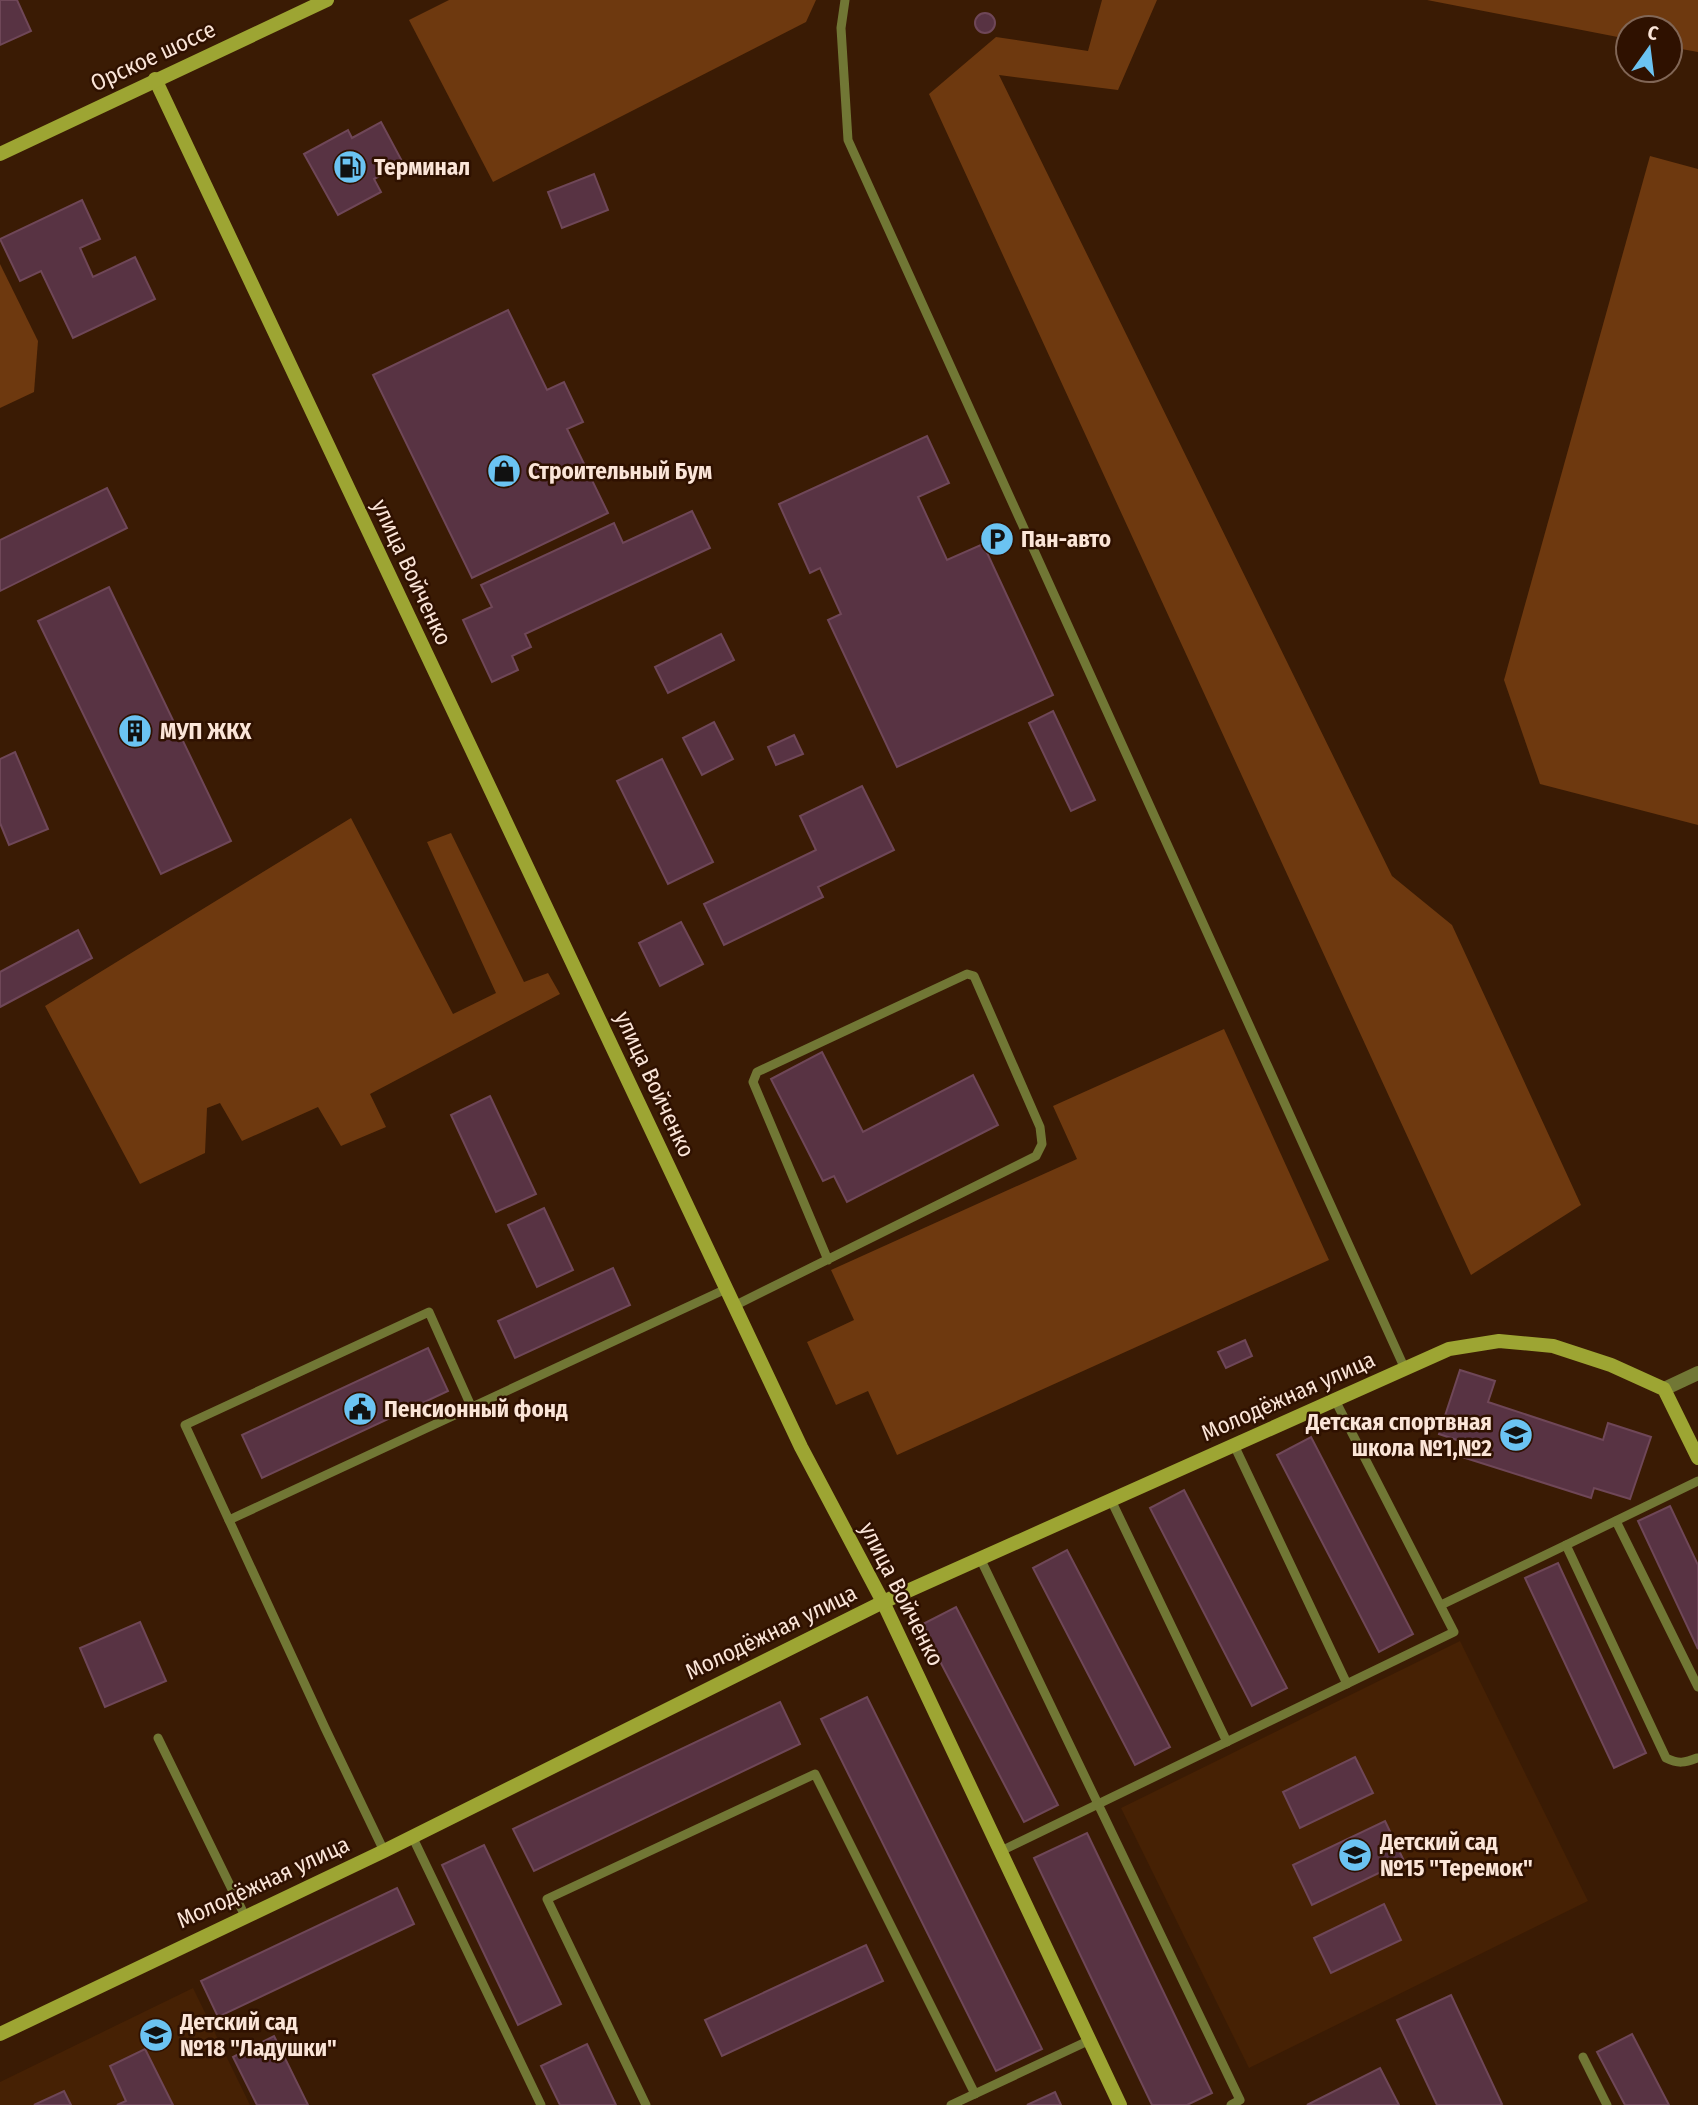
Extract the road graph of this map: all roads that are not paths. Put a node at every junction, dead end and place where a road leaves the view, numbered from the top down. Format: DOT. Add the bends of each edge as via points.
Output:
graph roads {
  1 [pos="327,0"];
  2 [pos="845,0"];
  3 [pos="155,79"];
  4 [pos="0,154"];
  5 [pos="828,1259"];
  6 [pos="726,1289"];
  7 [pos="734,1306"];
  8 [pos="1405,1369"];
  9 [pos="1698,1373"];
  10 [pos="1664,1389"];
  11 [pos="1335,1400"];
  12 [pos="471,1406"];
  13 [pos="1234,1445"];
  14 [pos="1698,1458"];
  15 [pos="1698,1481"];
  16 [pos="1111,1500"];
  17 [pos="229,1520"];
  18 [pos="1616,1521"];
  19 [pos="1566,1545"];
  20 [pos="981,1558"];
  21 [pos="883,1602"];
  22 [pos="1441,1605"];
  23 [pos="1347,1684"];
  24 [pos="1698,1687"];
  25 [pos="158,1738"];
  26 [pos="1227,1742"];
  27 [pos="1698,1758"];
  28 [pos="1098,1804"];
  29 [pos="412,1836"];
  30 [pos="384,1851"];
  31 [pos="1000,1852"];
  32 [pos="245,1916"];
  33 [pos="0,2034"];
  34 [pos="1090,2040"];
  35 [pos="1583,2057"];
  36 [pos="975,2094"];
  37 [pos="541,2105"];
  38 [pos="646,2105"];
  39 [pos="951,2105"];
  40 [pos="1120,2105"];
  41 [pos="1231,2105"];
  42 [pos="1607,2105"];
  1 -- 3 [label="main road, Орское шоссе"];
  2 -- 8 [label="lane" via="841,28 849,139"];
  3 -- 4 [label="main road, Орское шоссе"];
  3 -- 6 [label="main road, улица Войченко"];
  5 -- 5 [label="lane" via="1036,1156 1042,1144 1040,1127 974,976 967,974 757,1072 753,1082"];
  5 -- 7 [label="lane"];
  6 -- 7 [label="main road, улица Войченко"];
  6 -- 12 [label="lane"];
  7 -- 21 [label="main road, улица Войченко" via="801,1447"];
  8 -- 10 [label="main road, Молодёжная улица" via="1449,1349 1499,1340 1553,1346"];
  8 -- 11 [label="main road, Молодёжная улица"];
  9 -- 10 [label="street"];
  10 -- 14 [label="main road"];
  11 -- 13 [label="main road, Молодёжная улица"];
  11 -- 22 [label="lane"];
  12 -- 17 [label="lane"];
  12 -- 17 [label="lane" via="429,1312 185,1424"];
  13 -- 16 [label="main road, Молодёжная улица"];
  13 -- 23 [label="lane"];
  15 -- 18 [label="lane"];
  16 -- 20 [label="main road, Молодёжная улица"];
  16 -- 26 [label="lane"];
  17 -- 30 [label="lane"];
  18 -- 19 [label="lane"];
  18 -- 24 [label="lane"];
  19 -- 22 [label="lane"];
  19 -- 27 [label="lane" via="1666,1758 1685,1763"];
  20 -- 21 [label="main road, Молодёжная улица"];
  20 -- 28 [label="lane"];
  21 -- 29 [label="main road, Молодёжная улица"];
  21 -- 31 [label="main road, улица Войченко"];
  22 -- 23 [label="lane" via="1454,1632"];
  23 -- 26 [label="lane"];
  25 -- 32 [label="lane"];
  26 -- 28 [label="lane"];
  28 -- 31 [label="lane"];
  28 -- 41 [label="lane" via="1240,2100"];
  29 -- 30 [label="main road, Молодёжная улица"];
  29 -- 37 [label="lane"];
  30 -- 32 [label="main road, Молодёжная улица"];
  31 -- 34 [label="main road, улица Войченко"];
  32 -- 33 [label="main road, Молодёжная улица"];
  34 -- 36 [label="lane"];
  34 -- 40 [label="main road, улица Войченко"];
  35 -- 42 [label="lane"];
  36 -- 38 [label="lane" via="815,1774 547,1899"];
  36 -- 39 [label="lane"];
}
